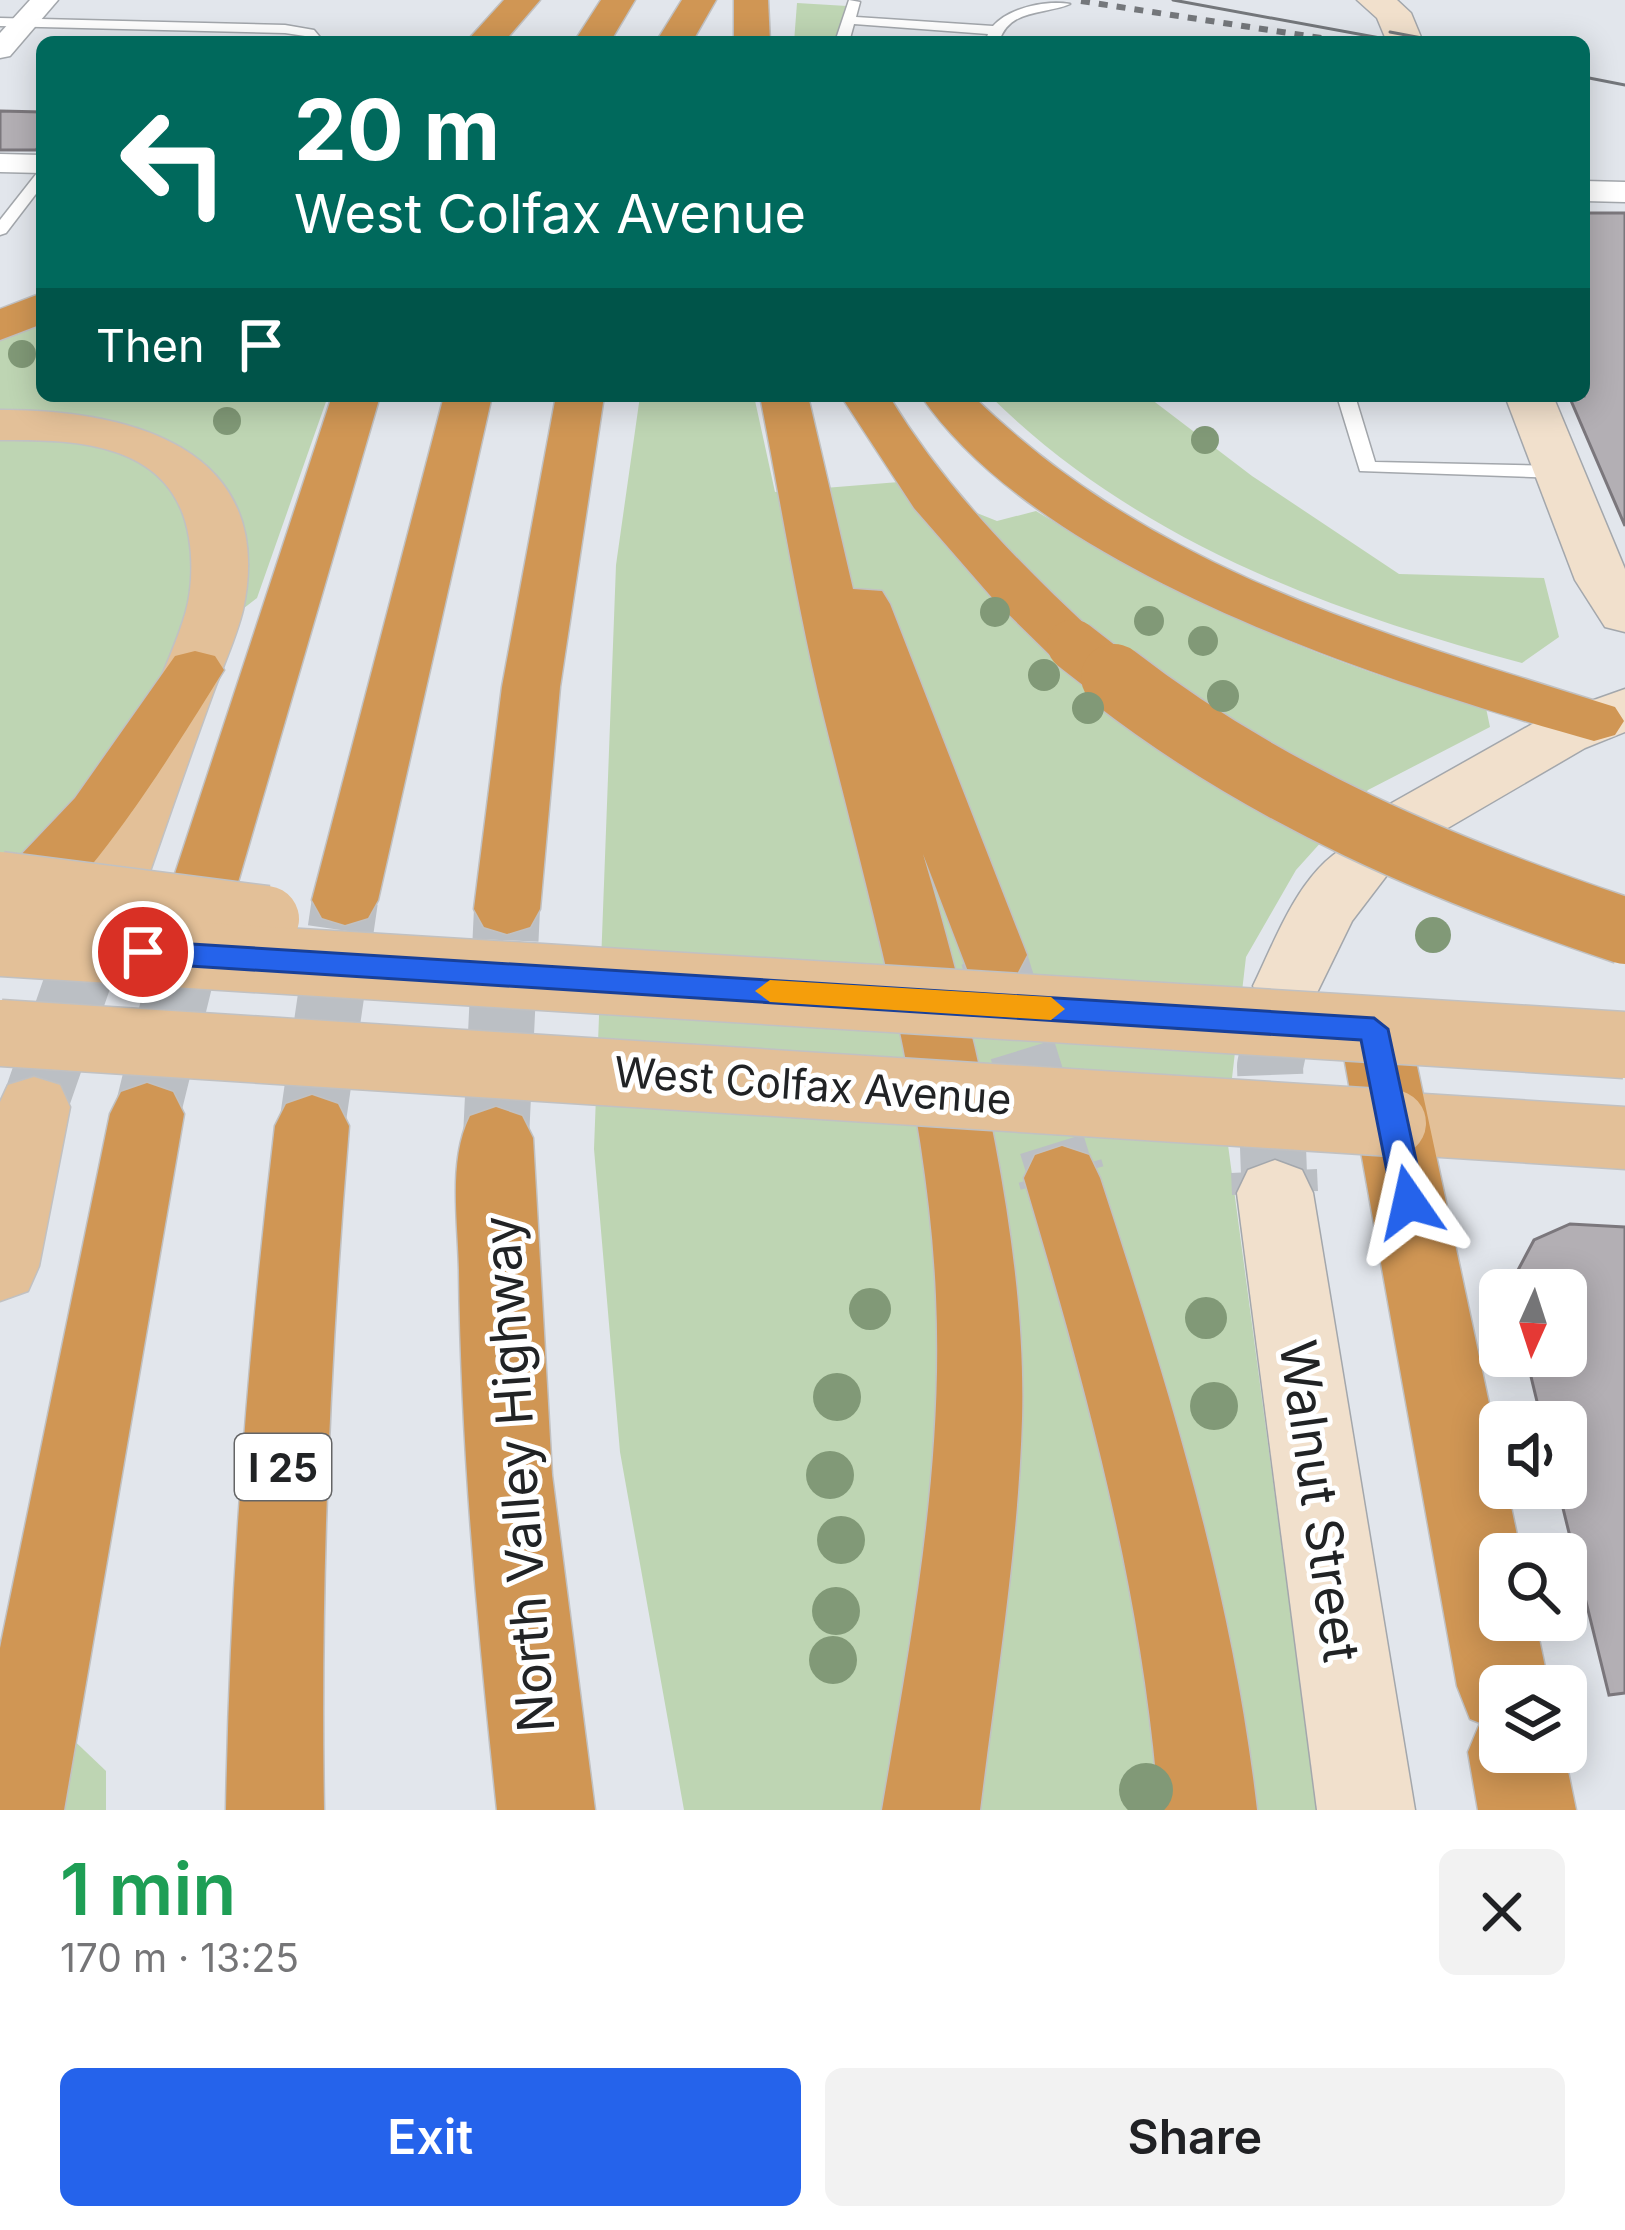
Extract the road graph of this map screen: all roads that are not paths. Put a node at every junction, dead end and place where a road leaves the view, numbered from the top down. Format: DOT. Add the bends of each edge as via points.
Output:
graph roads {
  1 [pos="45,0"];
  2 [pos="523,0"];
  3 [pos="618,0"];
  4 [pos="698,0"];
  5 [pos="1005,0"];
  6 [pos="1373,0"];
  7 [pos="745,1"];
  8 [pos="854,2"];
  9 [pos="1064,4"];
  10 [pos="1027,10"];
  11 [pos="849,20"];
  12 [pos="106,24"];
  13 [pos="9,32"];
  14 [pos="96,36"];
  15 [pos="308,36"];
  16 [pos="490,36"];
  17 [pos="596,36"];
  18 [pos="677,36"];
  19 [pos="734,36"];
  20 [pos="751,36"];
  21 [pos="844,36"];
  22 [pos="993,36"];
  23 [pos="1377,36"];
  24 [pos="1403,36"];
  25 [pos="0,163"];
  26 [pos="36,164"];
  27 [pos="36,184"];
  28 [pos="1590,191"];
  29 [pos="1625,192"];
  30 [pos="0,230"];
  31 [pos="354,402"];
  32 [pos="466,402"];
  33 [pos="579,402"];
  34 [pos="785,402"];
  35 [pos="786,402"];
  36 [pos="869,402"];
  37 [pos="950,402"];
  38 [pos="1348,402"];
  39 [pos="1531,402"];
  40 [pos="0,425"];
  41 [pos="1559,472"];
  42 [pos="1625,614"];
  43 [pos="195,670"];
  44 [pos="1610,715"];
  45 [pos="115,877"];
  46 [pos="0,885"];
  47 [pos="202,889"];
  48 [pos="345,900"];
  49 [pos="507,909"];
  50 [pos="0,920"];
  51 [pos="1625,932"];
  52 [pos="0,943"];
  53 [pos="993,955"];
  54 [pos="1287,986"];
  55 [pos="859,997"];
  56 [pos="1374,1029"];
  57 [pos="0,1033"];
  58 [pos="1625,1045"];
  59 [pos="34,1107"];
  60 [pos="147,1114"];
  61 [pos="1393,1123"];
  62 [pos="313,1126"];
  63 [pos="496,1138"];
  64 [pos="1625,1138"];
  65 [pos="1062,1178"];
  66 [pos="1274,1192"];
  67 [pos="0,1266"];
  68 [pos="1499,1665"];
  69 [pos="1520,1773"];
  70 [pos="15,1810"];
  71 [pos="275,1810"];
  72 [pos="546,1810"];
  73 [pos="931,1810"];
  74 [pos="1208,1810"];
  75 [pos="1366,1810"];
  76 [pos="1527,1810"];
  1 -- 13 [label="street"];
  2 -- 16 [label="highway"];
  3 -- 17 [label="highway"];
  4 -- 18 [label="highway"];
  5 -- 10 [label="lane"];
  6 -- 23 [label="street" via="1368,12"];
  6 -- 24 [label="street" via="1393,13"];
  7 -- 19 [label="highway"];
  7 -- 20 [label="highway"];
  8 -- 11 [label="lane"];
  9 -- 10 [label="lane"];
  10 -- 22 [label="lane"];
  11 -- 21 [label="lane"];
  11 -- 22 [label="lane"];
  12 -- 13 [label="lane"];
  12 -- 14 [label="lane"];
  12 -- 15 [label="lane"];
  25 -- 26 [label="street"];
  27 -- 30 [label="lane"];
  28 -- 29 [label="street"];
  31 -- 47 [label="highway"];
  32 -- 48 [label="highway"];
  33 -- 49 [label="highway" via="531,687"];
  34 -- 73 [label="highway" via="852,710 916,946 976,1292 980,1415 958,1646"];
  35 -- 53 [label="highway"];
  36 -- 51 [label="highway, bridge" via="966,537 1073,645 1195,739 1316,810 1468,879"];
  37 -- 44 [label="highway" via="1054,494 1201,579 1326,630"];
  38 -- 41 [label="lane" via="1367,467"];
  39 -- 41 [label="street"];
  40 -- 43 [label="main road" via="135,440 193,474 208,500 222,570"];
  41 -- 42 [label="street" via="1602,580"];
  43 -- 45 [label="main road"];
  43 -- 50 [label="highway" via="97,814"];
  44 -- 54 [label="street" via="1502,765 1389,841 1325,907"];
  46 -- 55 [label="main road, bridge"];
  52 -- 55 [label="main road, bridge"];
  55 -- 56 [label="main road, bridge"];
  56 -- 58 [label="main road, bridge"];
  56 -- 61 [label="highway"];
  57 -- 61 [label="main road, West Colfax Avenue, bridge"];
  59 -- 67 [label="main road"];
  60 -- 70 [label="highway"];
  61 -- 64 [label="main road, West Colfax Avenue"];
  61 -- 68 [label="highway"];
  62 -- 71 [label="highway, I 25" via="287,1376"];
  63 -- 72 [label="highway, North Valley Highway" via="499,1356"];
  65 -- 74 [label="highway" via="1157,1481 1194,1652"];
  66 -- 75 [label="street, Walnut Street"];
  69 -- 76 [label="highway"];
}
